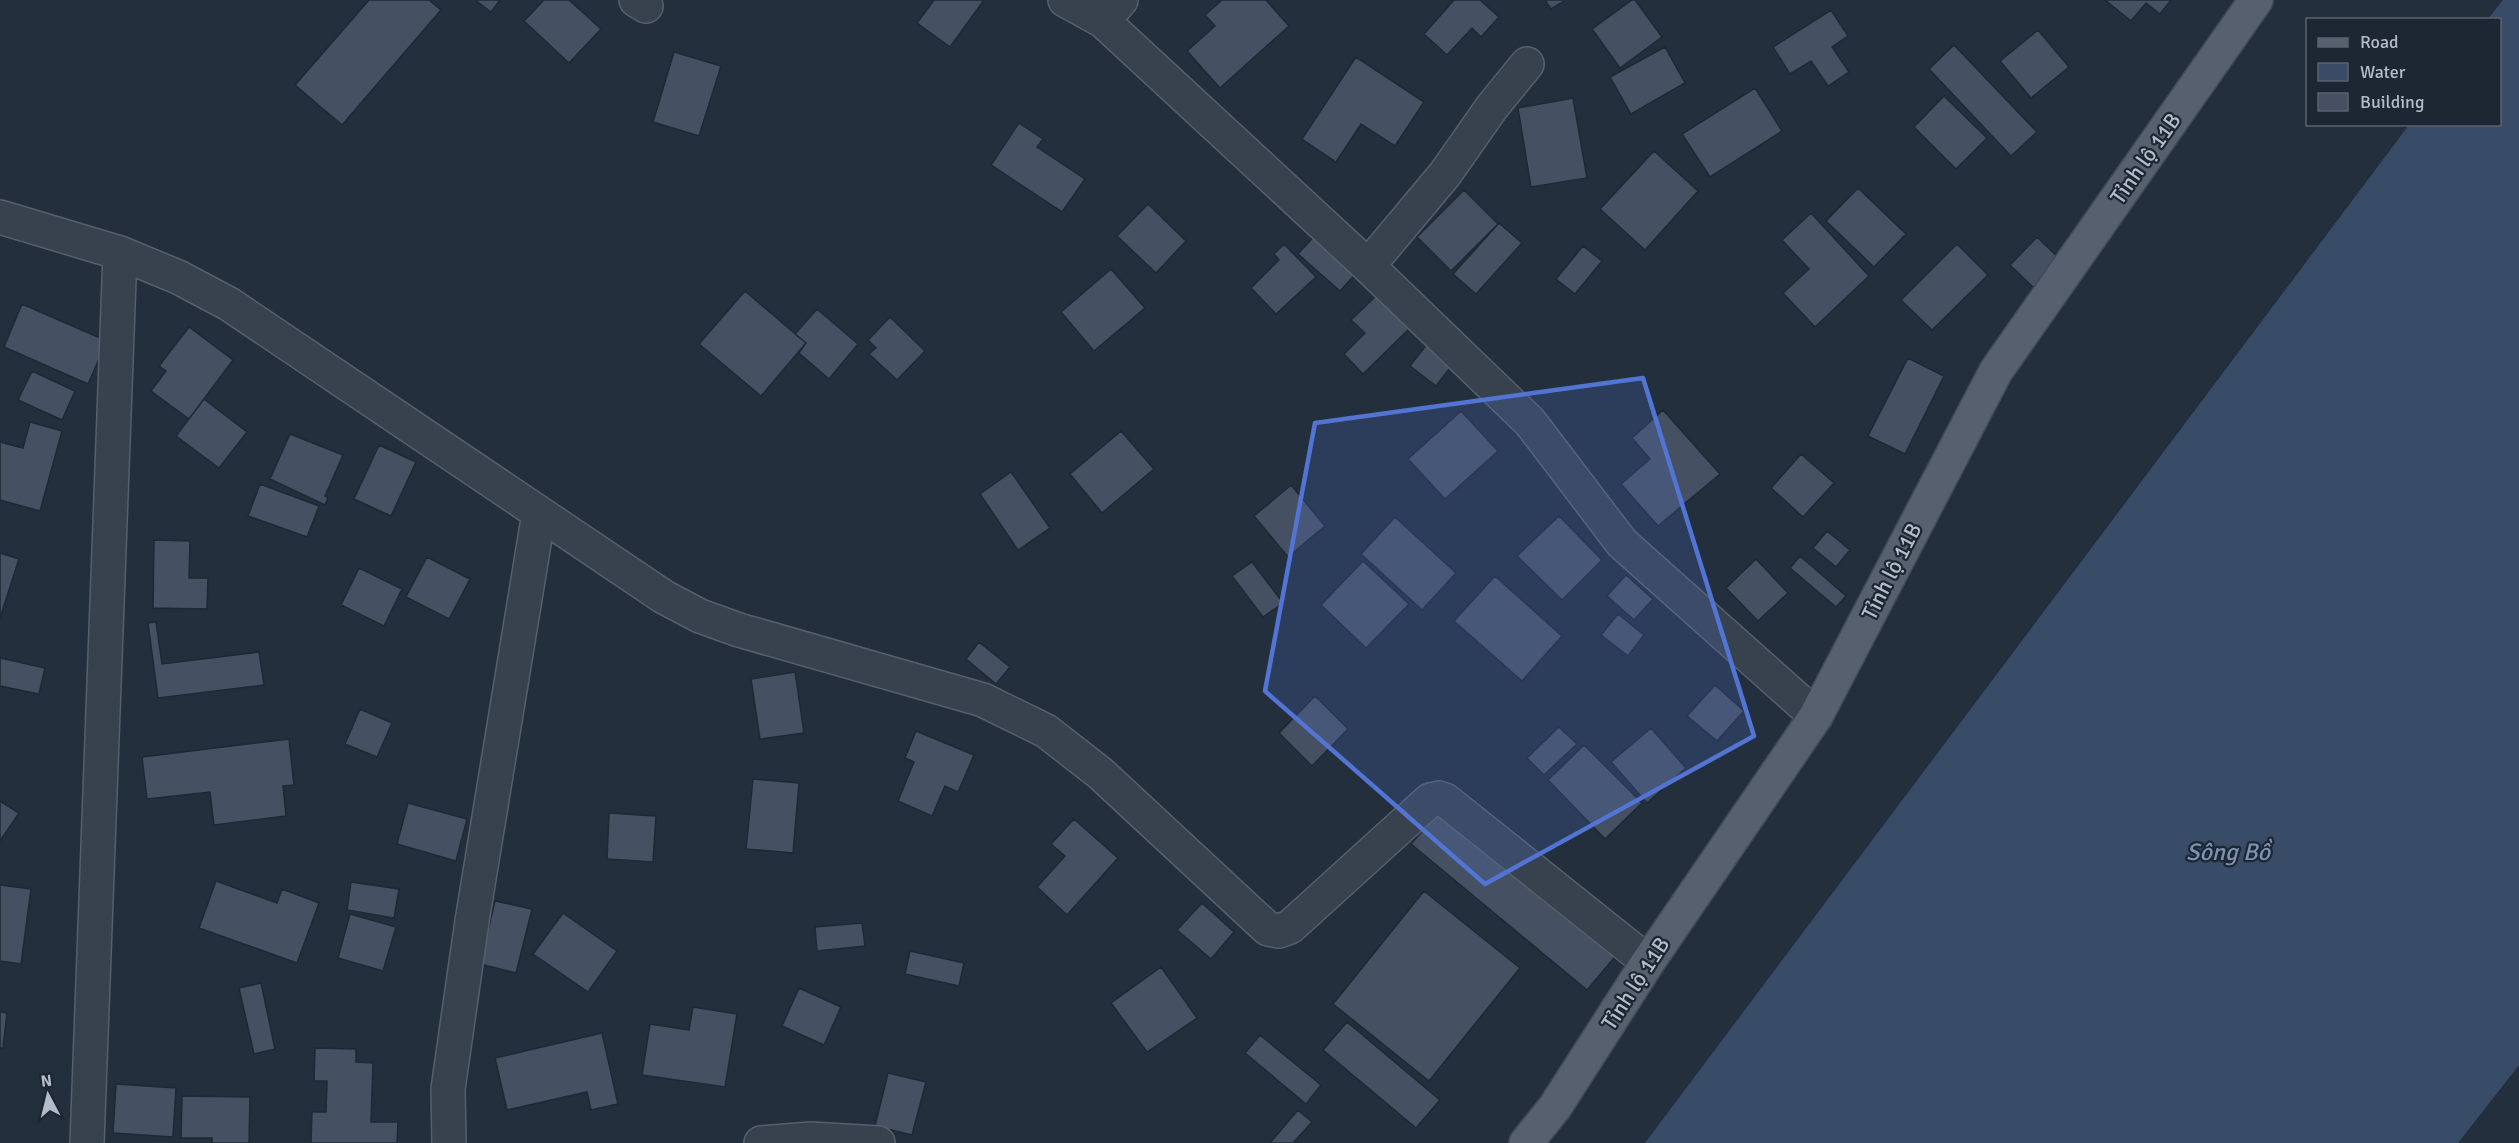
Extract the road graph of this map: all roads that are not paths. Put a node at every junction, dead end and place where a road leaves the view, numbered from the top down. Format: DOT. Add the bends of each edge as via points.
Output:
graph roads {
  1 [pos="1065,0"];
  2 [pos="2256,0"];
  3 [pos="1112,11"];
  4 [pos="1527,64"];
  5 [pos="0,218"];
  6 [pos="120,253"];
  7 [pos="1368,266"];
  8 [pos="539,513"];
  9 [pos="1816,716"];
  10 [pos="1648,962"];
  11 [pos="87,1143"];
  12 [pos="449,1143"];
  13 [pos="761,1143"];
  14 [pos="878,1143"];
  15 [pos="1526,1143"];
  1 -- 3 [label="street"];
  2 -- 9 [label="main road, Tỉnh lộ 11B" via="1996,371"];
  3 -- 7 [label="street"];
  4 -- 7 [label="street" via="1445,174"];
  5 -- 6 [label="street"];
  6 -- 8 [label="street" via="229,304"];
  6 -- 11 [label="street"];
  7 -- 9 [label="street" via="1530,422 1622,543"];
  8 -- 10 [label="street" via="664,597 700,616 983,700 1046,730 1100,773 1268,929 1290,927 1430,800 1439,798"];
  8 -- 12 [label="street" via="470,932 448,1089"];
  9 -- 10 [label="main road, Tỉnh lộ 11B"];
  10 -- 15 [label="main road, Tỉnh lộ 11B" via="1555,1107"];
  13 -- 14 [label="street" via="811,1139"];
}
